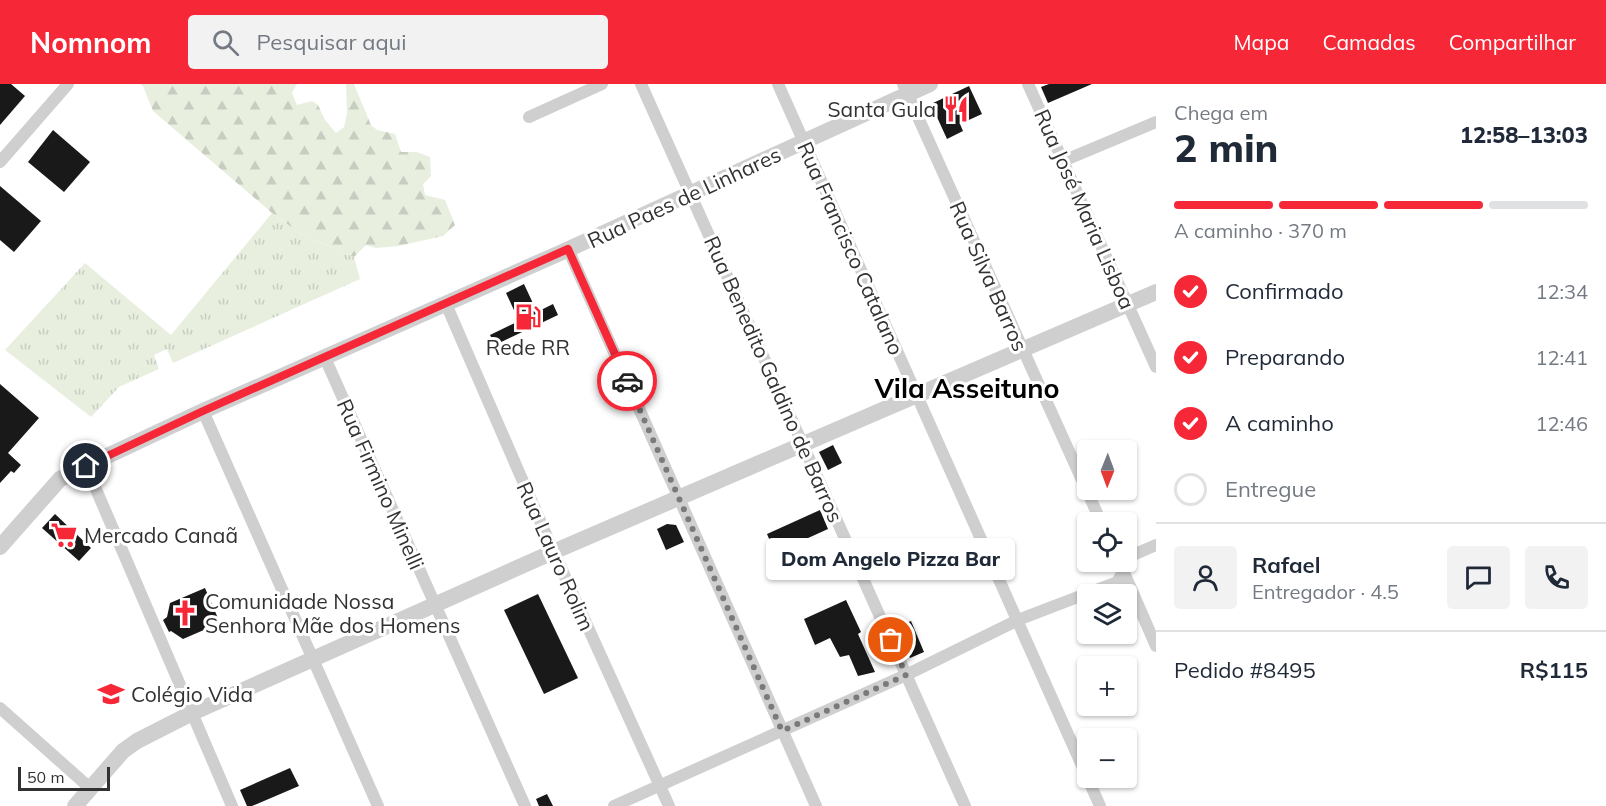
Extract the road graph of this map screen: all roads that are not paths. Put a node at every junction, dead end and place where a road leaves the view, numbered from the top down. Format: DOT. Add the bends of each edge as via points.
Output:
graph roads {
  1 [pos="68,84"];
  2 [pos="602,84"];
  3 [pos="641,84"];
  4 [pos="778,84"];
  5 [pos="930,84"];
  6 [pos="1028,84"];
  7 [pos="905,89"];
  8 [pos="529,117"];
  9 [pos="1156,122"];
  10 [pos="804,141"];
  11 [pos="1063,161"];
  12 [pos="0,162"];
  13 [pos="690,194"];
  14 [pos="568,249"];
  15 [pos="1156,292"];
  16 [pos="446,304"];
  17 [pos="1127,304"];
  18 [pos="1021,349"];
  19 [pos="325,358"];
  20 [pos="1156,367"];
  21 [pos="915,396"];
  22 [pos="203,411"];
  23 [pos="803,444"];
  24 [pos="86,466"];
  25 [pos="678,497"];
  26 [pos="1096,512"];
  27 [pos="1156,545"];
  28 [pos="0,547"];
  29 [pos="553,552"];
  30 [pos="1137,553"];
  31 [pos="1120,572"];
  32 [pos="1124,572"];
  33 [pos="434,604"];
  34 [pos="1018,620"];
  35 [pos="1156,646"];
  36 [pos="312,659"];
  37 [pos="906,675"];
  38 [pos="0,708"];
  39 [pos="192,713"];
  40 [pos="782,731"];
  41 [pos="660,786"];
  42 [pos="90,788"];
  43 [pos="75,806"];
  44 [pos="232,806"];
  45 [pos="378,806"];
  46 [pos="525,806"];
  47 [pos="614,806"];
  48 [pos="669,806"];
  49 [pos="816,806"];
  50 [pos="965,806"];
  51 [pos="1100,806"];
  1 -- 12 [label="street"];
  2 -- 8 [label="street"];
  3 -- 13 [label="street, Rua Benedito Galdino de Barros"];
  4 -- 10 [label="street, Rua Francisco Catalano"];
  5 -- 7 [label="street, Rua Paes de Linhares"];
  6 -- 11 [label="street, Rua José Maria Lisboa"];
  7 -- 10 [label="street, Rua Paes de Linhares"];
  7 -- 18 [label="street, Rua Silva Barros"];
  9 -- 11 [label="street"];
  10 -- 13 [label="street, Rua Paes de Linhares"];
  10 -- 21 [label="street, Rua Francisco Catalano"];
  11 -- 17 [label="street, Rua José Maria Lisboa"];
  13 -- 14 [label="street, Rua Paes de Linhares"];
  13 -- 23 [label="street, Rua Benedito Galdino de Barros"];
  14 -- 16 [label="street, Rua Paes de Linhares"];
  14 -- 25 [label="street"];
  15 -- 17 [label="street"];
  16 -- 19 [label="street, Rua Paes de Linhares"];
  16 -- 29 [label="street, Rua Lauro Rolim"];
  17 -- 18 [label="street"];
  17 -- 20 [label="street, Rua José Maria Lisboa"];
  18 -- 21 [label="street"];
  18 -- 26 [label="street, Rua Silva Barros"];
  19 -- 22 [label="street, Rua Paes de Linhares"];
  19 -- 33 [label="street, Rua Firmino Minelli"];
  21 -- 23 [label="street"];
  21 -- 34 [label="street, Rua Francisco Catalano"];
  22 -- 24 [label="street, Rua Paes de Linhares"];
  22 -- 36 [label="street"];
  23 -- 25 [label="street"];
  23 -- 37 [label="street, Rua Benedito Galdino de Barros"];
  24 -- 28 [label="street, Rua Paes de Linhares" via="60,479"];
  24 -- 39 [label="street"];
  25 -- 29 [label="street"];
  25 -- 40 [label="street"];
  27 -- 30 [label="street"];
  29 -- 33 [label="street"];
  29 -- 41 [label="street, Rua Lauro Rolim"];
  31 -- 34 [label="street" via="1117,582"];
  32 -- 35 [label="street"];
  33 -- 36 [label="street"];
  33 -- 46 [label="street, Rua Firmino Minelli"];
  34 -- 37 [label="street"];
  34 -- 51 [label="street, Rua Francisco Catalano"];
  36 -- 39 [label="street"];
  36 -- 45 [label="street"];
  37 -- 40 [label="street"];
  37 -- 50 [label="street, Rua Benedito Galdino de Barros"];
  38 -- 42 [label="street"];
  39 -- 42 [label="street" via="123,751"];
  39 -- 44 [label="street"];
  40 -- 41 [label="street"];
  40 -- 49 [label="street"];
  41 -- 47 [label="street"];
  41 -- 48 [label="street, Rua Lauro Rolim"];
  42 -- 43 [label="street"];
}
